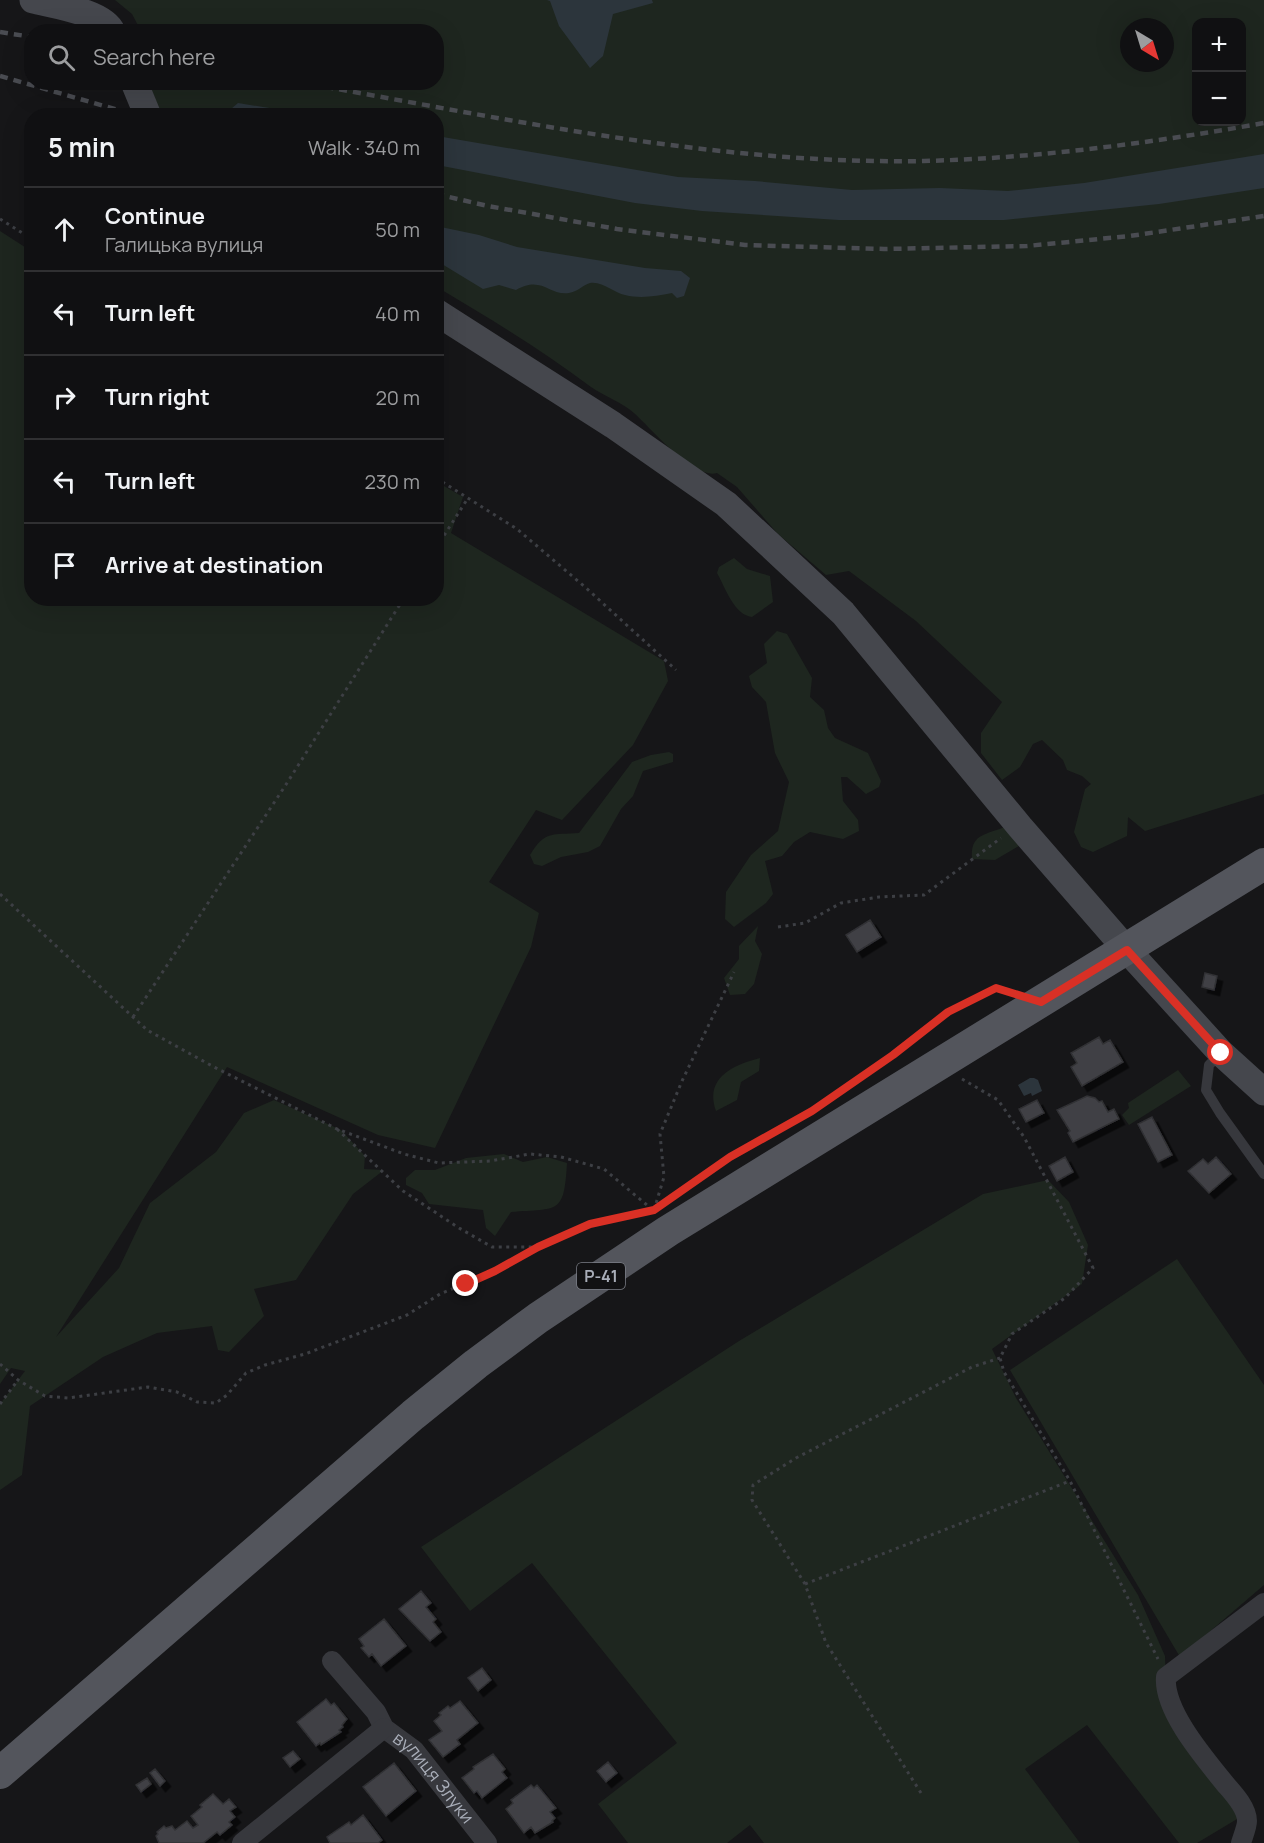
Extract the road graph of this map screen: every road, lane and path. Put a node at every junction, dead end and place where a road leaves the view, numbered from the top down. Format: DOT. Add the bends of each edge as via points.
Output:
graph roads {
  1 [pos="33,0"];
  2 [pos="106,24"];
  3 [pos="137,90"];
  4 [pos="145,108"];
  5 [pos="0,219"];
  6 [pos="24,234"];
  7 [pos="444,317"];
  8 [pos="444,483"];
  9 [pos="468,498"];
  10 [pos="444,536"];
  11 [pos="399,606"];
  12 [pos="676,670"];
  13 [pos="1020,827"];
  14 [pos="1264,864"];
  15 [pos="0,894"];
  16 [pos="778,927"];
  17 [pos="1127,950"];
  18 [pos="734,972"];
  19 [pos="1041,1002"];
  20 [pos="133,1017"];
  21 [pos="1221,1053"];
  22 [pos="949,1058"];
  23 [pos="1264,1092"];
  24 [pos="337,1129"];
  25 [pos="1264,1174"];
  26 [pos="661,1221"];
  27 [pos="538,1247"];
  28 [pos="1000,1359"];
  29 [pos="0,1364"];
  30 [pos="18,1380"];
  31 [pos="0,1404"];
  32 [pos="1070,1481"];
  33 [pos="804,1584"];
  34 [pos="1264,1603"];
  35 [pos="332,1661"];
  36 [pos="1166,1677"];
  37 [pos="384,1728"];
  38 [pos="0,1773"];
  39 [pos="921,1793"];
  40 [pos="242,1843"];
  41 [pos="487,1843"];
  42 [pos="1241,1843"];
  1 -- 2 [label="street" via="88,14"];
  3 -- 4 [label="street"];
  5 -- 6 [label="path"];
  7 -- 13 [label="street" via="613,425 726,504 843,613"];
  8 -- 9 [label="path"];
  9 -- 10 [label="path"];
  9 -- 12 [label="path" via="517,529"];
  11 -- 20 [label="path"];
  13 -- 16 [label="path" via="995,841 924,895 841,903 805,923"];
  13 -- 17 [label="street"];
  14 -- 17 [label="main road, Р-41"];
  15 -- 20 [label="path"];
  17 -- 19 [label="main road, Р-41"];
  17 -- 21 [label="street"];
  18 -- 26 [label="path" via="660,1134 664,1177"];
  19 -- 22 [label="main road, Р-41"];
  19 -- 26 [label="path" via="996,988 948,1012 812,1111 730,1157"];
  20 -- 24 [label="path" via="147,1030 214,1067"];
  21 -- 23 [label="street"];
  21 -- 25 [label="lane" via="1209,1065 1206,1090"];
  22 -- 26 [label="main road, Р-41"];
  22 -- 28 [label="path" via="960,1078 998,1100 1024,1137 1093,1268 1065,1298 1012,1334"];
  24 -- 26 [label="path" via="439,1163 490,1161 530,1154 561,1157 604,1169"];
  24 -- 27 [label="path" via="403,1191 459,1228 492,1247"];
  26 -- 27 [label="path" via="590,1224"];
  26 -- 38 [label="main road, Р-41" via="422,1408"];
  27 -- 30 [label="path" via="495,1271 440,1294 407,1315 246,1373 216,1403 197,1402 177,1392 148,1386 68,1398 45,1396"];
  28 -- 32 [label="path" via="1004,1372"];
  28 -- 33 [label="path" via="972,1367 796,1458 753,1485 752,1500"];
  29 -- 30 [label="path"];
  30 -- 31 [label="path"];
  32 -- 33 [label="path"];
  32 -- 36 [label="path"];
  33 -- 39 [label="path" via="826,1642"];
  34 -- 36 [label="street"];
  35 -- 37 [label="street, вулиця Злуки" via="376,1712"];
  36 -- 42 [label="street" via="1176,1715 1240,1802 1247,1820"];
  37 -- 40 [label="street"];
  37 -- 41 [label="street, вулиця Злуки" via="414,1750"];
}
